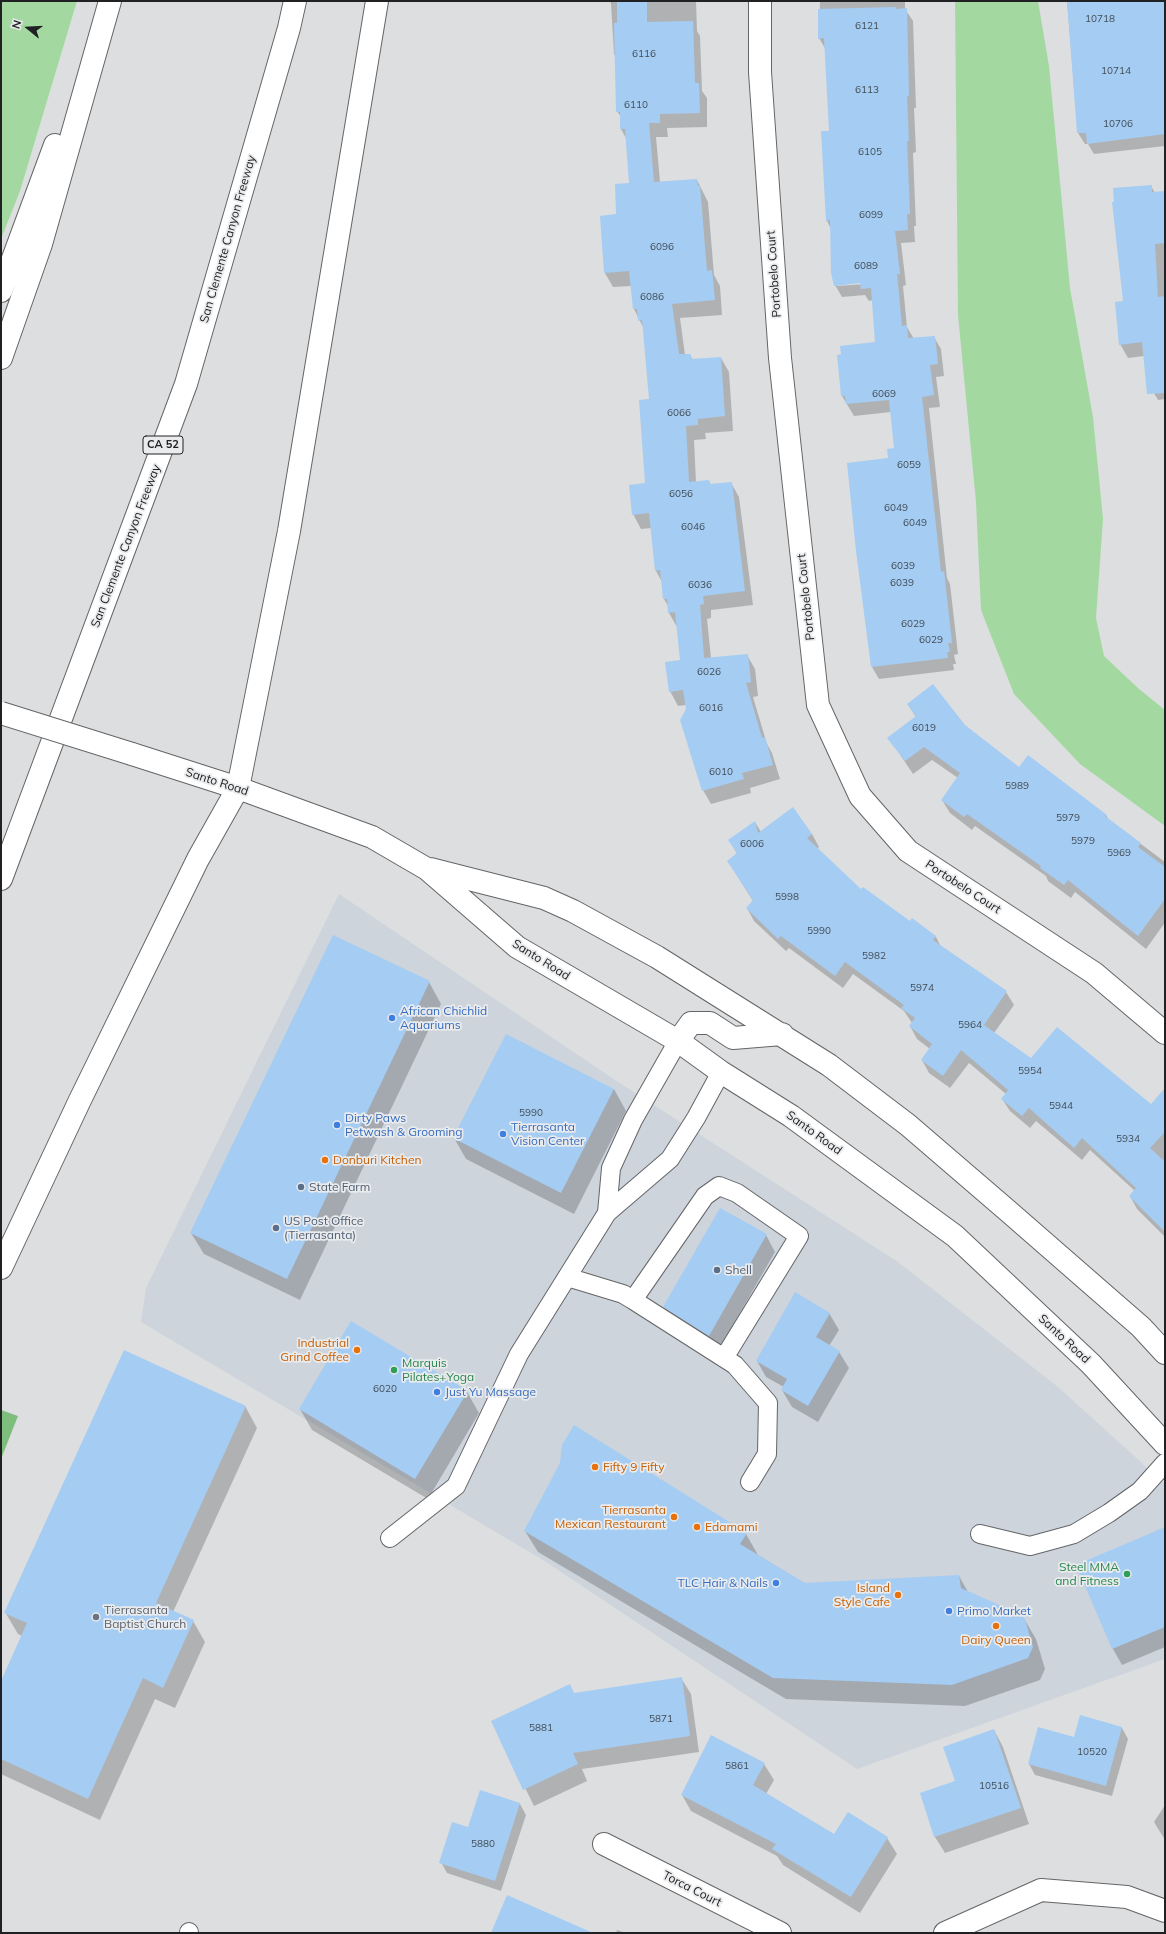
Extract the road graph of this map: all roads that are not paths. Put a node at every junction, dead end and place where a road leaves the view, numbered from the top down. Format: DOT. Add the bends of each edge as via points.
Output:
graph roads {
  1 [pos="109,1"];
  2 [pos="295,1"];
  3 [pos="377,1"];
  4 [pos="760,1"];
  5 [pos="1,291"];
  6 [pos="1,358"];
  7 [pos="1,713"];
  8 [pos="238,788"];
  9 [pos="427,868"];
  10 [pos="1,880"];
  11 [pos="1165,1033"];
  12 [pos="782,1034"];
  13 [pos="678,1041"];
  14 [pos="721,1072"];
  15 [pos="607,1213"];
  16 [pos="1,1268"];
  17 [pos="568,1277"];
  18 [pos="633,1300"];
  19 [pos="1165,1353"];
  20 [pos="724,1358"];
  21 [pos="1165,1444"];
  22 [pos="1165,1463"];
  23 [pos="750,1482"];
  24 [pos="980,1534"];
  25 [pos="390,1538"];
  26 [pos="604,1844"];
  27 [pos="1165,1911"];
  28 [pos="780,1933"];
  29 [pos="945,1933"];
  1 -- 5 [label="main road"];
  1 -- 6 [label="main road" via="41,244"];
  2 -- 10 [label="main road, San Clemente Canyon Freeway / CA 52" via="186,384"];
  3 -- 8 [label="main road" via="289,531"];
  4 -- 11 [label="main road, Portobelo Court" via="760,72 780,358 818,705 860,796 908,851 1094,973"];
  7 -- 8 [label="main road, Santo Road, bridge"];
  8 -- 9 [label="main road, Santo Road" via="372,837"];
  8 -- 16 [label="main road" via="198,858"];
  9 -- 12 [label="main road, Santo Road" via="544,898 573,911 657,957"];
  9 -- 13 [label="main road, Santo Road" via="517,947"];
  12 -- 13 [label="main road" via="733,1038 710,1024 690,1023"];
  12 -- 19 [label="main road, Santo Road" via="829,1065 908,1125 1141,1327"];
  13 -- 14 [label="main road, Santo Road"];
  13 -- 15 [label="lane" via="633,1120 611,1168"];
  14 -- 15 [label="lane" via="670,1159"];
  14 -- 21 [label="main road, Santo Road" via="791,1116 955,1236 1091,1364"];
  15 -- 17 [label="lane"];
  17 -- 18 [label="lane" via="623,1294"];
  17 -- 25 [label="lane" via="519,1354 456,1486"];
  18 -- 20 [label="lane"];
  18 -- 20 [label="lane" via="705,1196 719,1186 738,1193 799,1236"];
  20 -- 23 [label="lane" via="735,1365 768,1403 767,1454"];
  22 -- 24 [label="lane" via="1140,1491 1074,1534 1030,1546"];
  26 -- 28 [label="main road, Torca Court"];
  27 -- 29 [label="main road" via="1127,1897 1041,1890"];
}
